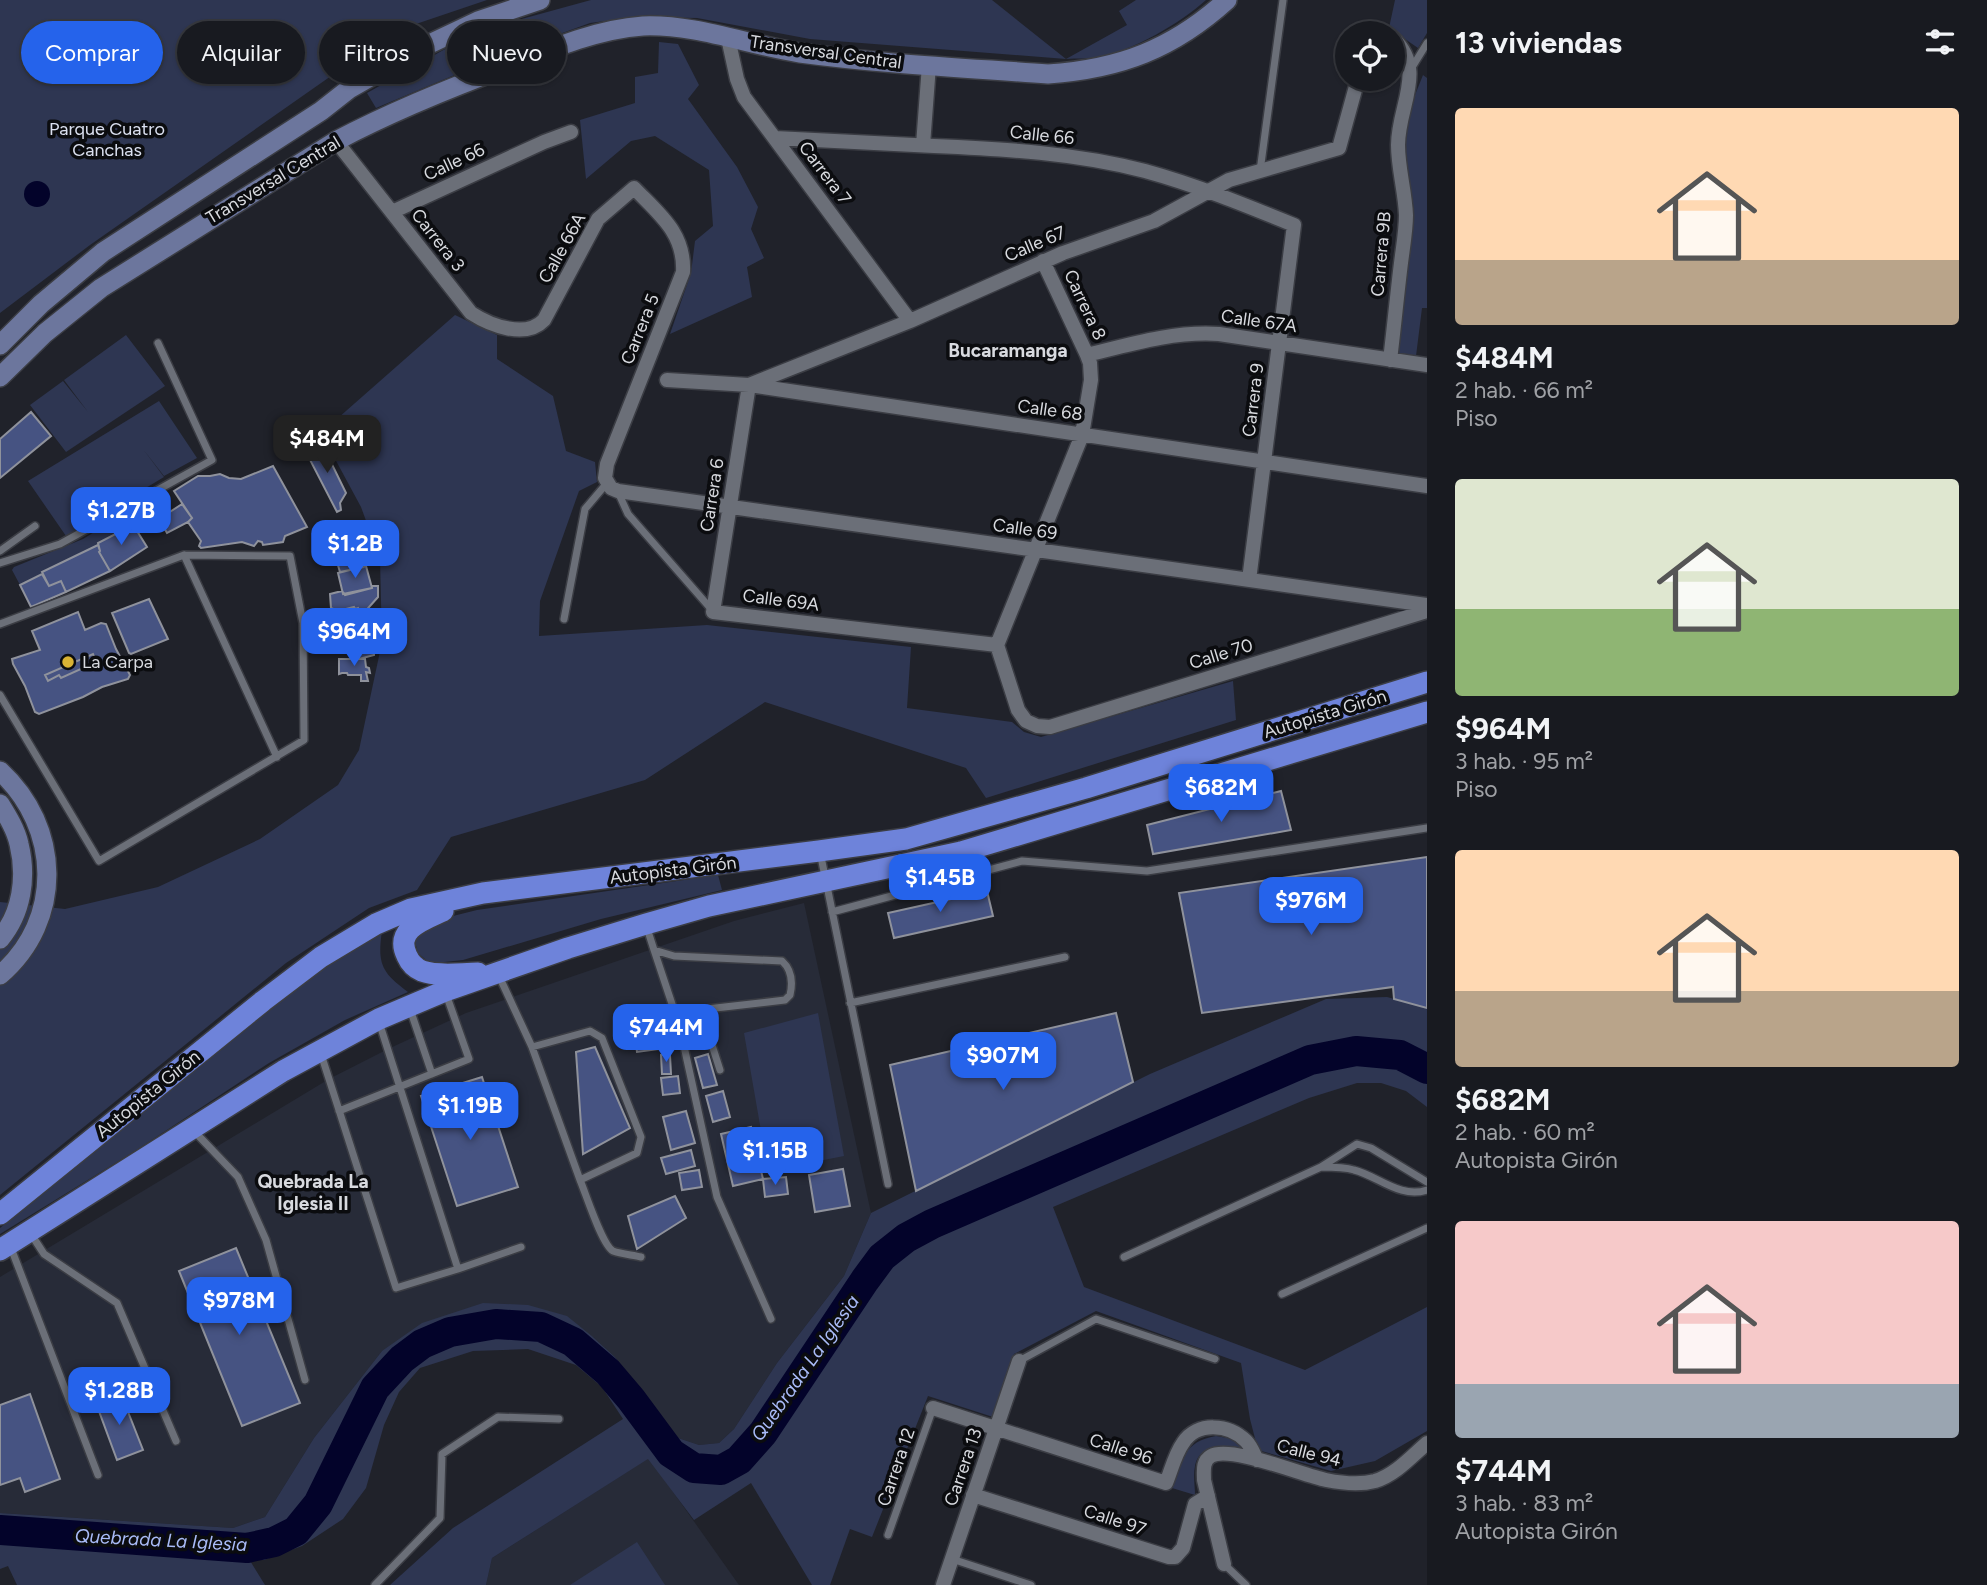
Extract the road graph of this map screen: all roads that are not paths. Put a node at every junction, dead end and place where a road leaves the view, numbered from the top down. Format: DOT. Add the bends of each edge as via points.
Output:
graph roads {
  1 [pos="540,0"];
  2 [pos="1227,0"];
  3 [pos="1283,0"];
  4 [pos="728,38"];
  5 [pos="1427,43"];
  6 [pos="1405,52"];
  7 [pos="929,65"];
  8 [pos="1410,69"];
  9 [pos="1355,91"];
  10 [pos="571,132"];
  11 [pos="775,138"];
  12 [pos="337,141"];
  13 [pos="923,145"];
  14 [pos="1259,172"];
  15 [pos="634,188"];
  16 [pos="1210,191"];
  17 [pos="392,212"];
  18 [pos="1294,225"];
  19 [pos="1042,261"];
  20 [pos="41,304"];
  21 [pos="910,321"];
  22 [pos="530,330"];
  23 [pos="0,333"];
  24 [pos="1279,343"];
  25 [pos="158,344"];
  26 [pos="0,345"];
  27 [pos="1087,355"];
  28 [pos="1390,360"];
  29 [pos="1427,365"];
  30 [pos="0,377"];
  31 [pos="667,380"];
  32 [pos="748,385"];
  33 [pos="1082,435"];
  34 [pos="1264,462"];
  35 [pos="1427,486"];
  36 [pos="612,487"];
  37 [pos="730,507"];
  38 [pos="35,526"];
  39 [pos="1035,550"];
  40 [pos="0,551"];
  41 [pos="184,555"];
  42 [pos="0,563"];
  43 [pos="1249,580"];
  44 [pos="1427,605"];
  45 [pos="1427,611"];
  46 [pos="713,612"];
  47 [pos="564,619"];
  48 [pos="0,624"];
  49 [pos="997,645"];
  50 [pos="1427,682"];
  51 [pos="0,695"];
  52 [pos="1427,712"];
  53 [pos="276,757"];
  54 [pos="0,771"];
  55 [pos="0,804"];
  56 [pos="1427,828"];
  57 [pos="820,851"];
  58 [pos="826,881"];
  59 [pos="484,893"];
  60 [pos="832,912"];
  61 [pos="646,924"];
  62 [pos="0,939"];
  63 [pos="654,950"];
  64 [pos="1065,957"];
  65 [pos="498,972"];
  66 [pos="0,975"];
  67 [pos="445,990"];
  68 [pos="850,1003"];
  69 [pos="408,1005"];
  70 [pos="378,1019"];
  71 [pos="532,1047"];
  72 [pos="319,1050"];
  73 [pos="720,1070"];
  74 [pos="432,1074"];
  75 [pos="400,1087"];
  76 [pos="339,1111"];
  77 [pos="192,1129"];
  78 [pos="1321,1167"];
  79 [pos="580,1180"];
  80 [pos="1427,1182"];
  81 [pos="888,1184"];
  82 [pos="1427,1189"];
  83 [pos="0,1214"];
  84 [pos="1427,1228"];
  85 [pos="30,1231"];
  86 [pos="5,1247"];
  87 [pos="521,1247"];
  88 [pos="641,1257"];
  89 [pos="1124,1258"];
  90 [pos="458,1269"];
  91 [pos="1282,1294"];
  92 [pos="771,1319"];
  93 [pos="1215,1359"];
  94 [pos="1019,1361"];
  95 [pos="305,1380"];
  96 [pos="933,1408"];
  97 [pos="559,1419"];
  98 [pos="996,1428"];
  99 [pos="176,1441"];
  100 [pos="1427,1443"];
  101 [pos="1257,1460"];
  102 [pos="98,1475"];
  103 [pos="974,1494"];
  104 [pos="1208,1496"];
  105 [pos="888,1535"];
  106 [pos="952,1559"];
  107 [pos="1224,1564"];
  108 [pos="375,1585"];
  109 [pos="943,1585"];
  110 [pos="1031,1585"];
  111 [pos="1246,1585"];
  1 -- 20 [label="main road, Transversal Central" via="449,34 349,89 110,247"];
  2 -- 7 [label="main road, Transversal Central" via="1173,40 1104,67 1048,74"];
  3 -- 14 [label="lane"];
  4 -- 7 [label="main road, Transversal Central" via="826,56"];
  4 -- 11 [label="street, Carrera 7" via="740,89"];
  4 -- 12 [label="main road, Transversal Central" via="665,27 609,31 467,82"];
  5 -- 8 [label="lane, Carrera 9B"];
  6 -- 8 [label="street"];
  7 -- 13 [label="street"];
  8 -- 28 [label="street, Carrera 9B" via="1398,141 1406,217"];
  9 -- 14 [label="street, Calle 67" via="1339,148"];
  10 -- 17 [label="street, Calle 66"];
  11 -- 13 [label="street, Calle 66"];
  11 -- 21 [label="street, Carrera 7"];
  12 -- 17 [label="street, Carrera 3"];
  12 -- 30 [label="main road, Transversal Central" via="101,288"];
  13 -- 16 [label="street, Calle 66" via="1065,156 1144,171"];
  14 -- 16 [label="street, Calle 67"];
  15 -- 22 [label="street, Calle 66A" via="598,219 544,320"];
  15 -- 36 [label="street, Carrera 5" via="679,240 683,272 607,464 605,478"];
  16 -- 18 [label="street, Calle 66"];
  16 -- 19 [label="street, Calle 67" via="1154,221"];
  17 -- 22 [label="street, Carrera 3" via="471,313 500,326"];
  18 -- 24 [label="street, Carrera 9"];
  19 -- 21 [label="street, Calle 67"];
  19 -- 27 [label="street, Carrera 8"];
  20 -- 23 [label="main road"];
  20 -- 26 [label="main road, Transversal Central"];
  21 -- 32 [label="street, Calle 67"];
  24 -- 27 [label="street, Calle 67A" via="1198,333"];
  24 -- 28 [label="street, Calle 67A"];
  24 -- 34 [label="street, Carrera 9"];
  25 -- 42 [label="lane" via="212,460 60,544"];
  27 -- 33 [label="street, Carrera 8" via="1091,380"];
  28 -- 29 [label="street, Calle 67A"];
  31 -- 32 [label="street, Calle 68"];
  32 -- 33 [label="street, Calle 68"];
  32 -- 37 [label="street, Carrera 6"];
  33 -- 34 [label="street, Calle 68"];
  33 -- 39 [label="street, Carrera 8"];
  34 -- 35 [label="street, Calle 68"];
  34 -- 43 [label="street, Carrera 9"];
  36 -- 37 [label="street, Calle 69"];
  36 -- 46 [label="lane" via="628,514"];
  36 -- 47 [label="lane" via="584,509"];
  37 -- 39 [label="street, Calle 69"];
  37 -- 46 [label="street, Carrera 6"];
  38 -- 40 [label="lane"];
  39 -- 43 [label="street, Calle 69"];
  39 -- 49 [label="street, Carrera 8"];
  41 -- 48 [label="lane"];
  41 -- 53 [label="lane"];
  41 -- 53 [label="lane" via="290,556 303,623 304,740"];
  43 -- 44 [label="street, Calle 69"];
  45 -- 49 [label="street, Calle 70" via="1050,727 1026,721 1018,710"];
  46 -- 49 [label="street, Calle 69A"];
  50 -- 57 [label="highway, Autopista Girón" via="933,832"];
  51 -- 53 [label="lane" via="99,861"];
  52 -- 58 [label="highway, Autopista Girón" via="961,852"];
  54 -- 66 [label="main road" via="32,811 47,868 35,930"];
  55 -- 62 [label="main road" via="19,843 23,868 15,916"];
  56 -- 60 [label="lane" via="1147,871 1022,861"];
  57 -- 58 [label="lane"];
  57 -- 59 [label="highway, Autopista Girón"];
  58 -- 60 [label="lane"];
  58 -- 61 [label="highway, Autopista Girón"];
  59 -- 65 [label="highway" via="410,928 404,950 413,965 426,972"];
  59 -- 83 [label="highway, Autopista Girón" via="411,909 321,957"];
  60 -- 68 [label="lane"];
  61 -- 63 [label="lane"];
  61 -- 65 [label="highway, Autopista Girón"];
  63 -- 73 [label="lane" via="674,956 782,961 791,973 792,989 785,1000 707,1009 704,1020"];
  63 -- 92 [label="lane" via="680,1028 717,1197"];
  64 -- 68 [label="lane"];
  65 -- 67 [label="highway, Autopista Girón"];
  65 -- 71 [label="lane"];
  67 -- 69 [label="highway, Autopista Girón"];
  67 -- 74 [label="lane" via="469,1059"];
  68 -- 81 [label="lane"];
  69 -- 70 [label="highway, Autopista Girón"];
  69 -- 74 [label="lane"];
  70 -- 72 [label="highway, Autopista Girón"];
  70 -- 75 [label="lane"];
  71 -- 79 [label="lane"];
  71 -- 79 [label="lane" via="590,1031 602,1038 641,1138 638,1153"];
  72 -- 76 [label="lane"];
  72 -- 77 [label="highway, Autopista Girón"];
  74 -- 75 [label="lane"];
  75 -- 76 [label="lane"];
  75 -- 90 [label="lane"];
  76 -- 90 [label="lane" via="396,1288"];
  77 -- 85 [label="highway, Autopista Girón"];
  77 -- 95 [label="lane" via="238,1177 265,1240"];
  78 -- 80 [label="lane" via="1357,1144"];
  78 -- 82 [label="lane" via="1356,1170 1402,1190"];
  78 -- 89 [label="lane"];
  79 -- 88 [label="lane" via="608,1246"];
  84 -- 91 [label="lane"];
  85 -- 86 [label="highway, Autopista Girón"];
  85 -- 99 [label="lane" via="44,1254 117,1303"];
  86 -- 102 [label="lane"];
  87 -- 90 [label="lane"];
  93 -- 94 [label="lane" via="1096,1319"];
  94 -- 98 [label="street, Carrera 13"];
  96 -- 98 [label="street, Calle 96"];
  96 -- 105 [label="lane, Carrera 12"];
  97 -- 108 [label="lane" via="498,1417 442,1454 440,1518"];
  98 -- 101 [label="street, Calle 96" via="1166,1483 1181,1444 1206,1427 1231,1431 1245,1440"];
  98 -- 103 [label="street, Carrera 13"];
  100 -- 101 [label="street, Calle 94" via="1399,1468 1374,1481 1326,1480"];
  101 -- 104 [label="street, Calle 94" via="1212,1455 1203,1468"];
  103 -- 104 [label="street, Calle 97" via="1169,1558 1183,1548 1195,1504"];
  103 -- 106 [label="street, Carrera 13"];
  104 -- 107 [label="street"];
  106 -- 109 [label="street, Carrera 13"];
  106 -- 110 [label="lane"];
  107 -- 111 [label="lane"];
}
